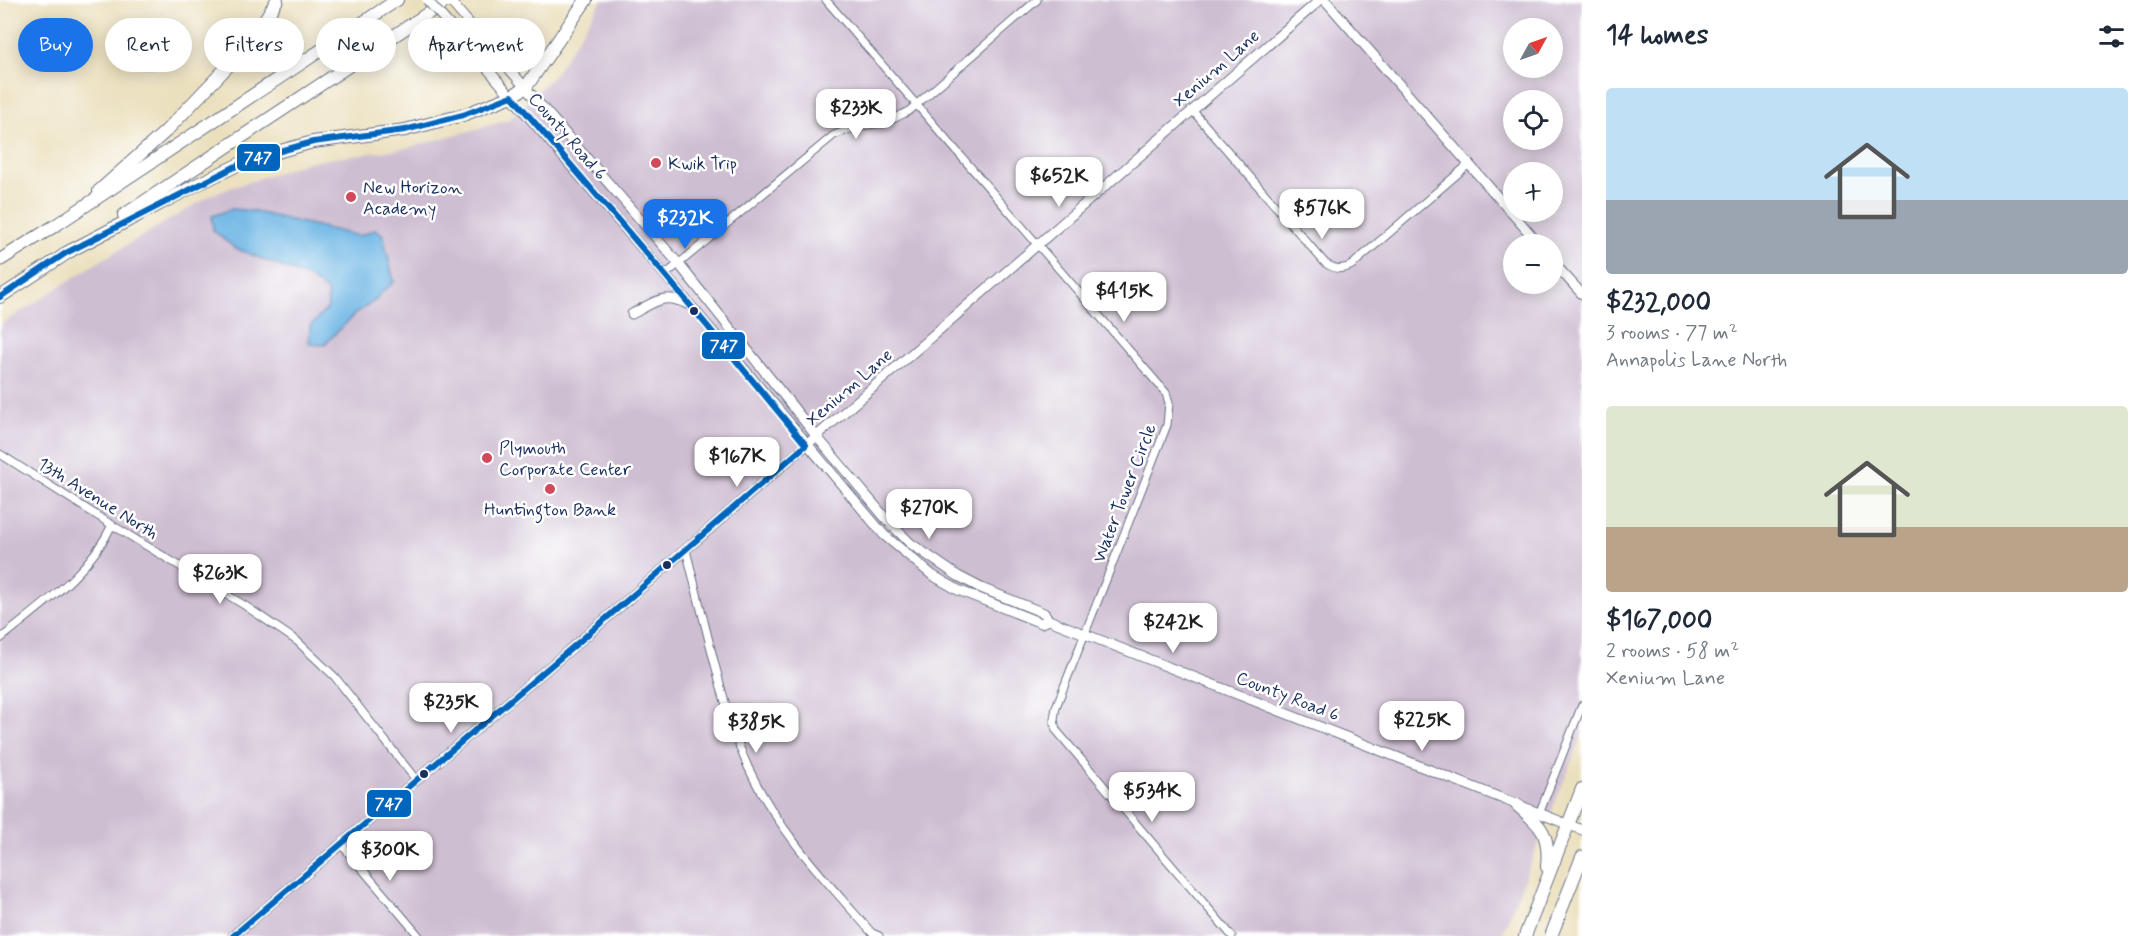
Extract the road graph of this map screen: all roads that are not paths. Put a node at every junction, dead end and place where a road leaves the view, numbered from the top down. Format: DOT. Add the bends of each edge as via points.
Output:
graph roads {
  1 [pos="277,0"];
  2 [pos="397,0"];
  3 [pos="427,0"];
  4 [pos="448,0"];
  5 [pos="586,0"];
  6 [pos="826,0"];
  7 [pos="1037,0"];
  8 [pos="1320,0"];
  9 [pos="1325,0"];
  10 [pos="526,87"];
  11 [pos="512,96"];
  12 [pos="916,104"];
  13 [pos="1192,110"];
  14 [pos="1469,164"];
  15 [pos="81,209"];
  16 [pos="1530,234"];
  17 [pos="1038,244"];
  18 [pos="66,253"];
  19 [pos="0,260"];
  20 [pos="678,263"];
  21 [pos="1563,273"];
  22 [pos="665,275"];
  23 [pos="1582,294"];
  24 [pos="0,297"];
  25 [pos="690,305"];
  26 [pos="632,314"];
  27 [pos="817,437"];
  28 [pos="806,445"];
  29 [pos="0,454"];
  30 [pos="112,525"];
  31 [pos="686,550"];
  32 [pos="1049,620"];
  33 [pos="1085,633"];
  34 [pos="0,639"];
  35 [pos="1582,705"];
  36 [pos="417,781"];
  37 [pos="1582,789"];
  38 [pos="1517,806"];
  39 [pos="1539,814"];
  40 [pos="1568,825"];
  41 [pos="1582,830"];
  42 [pos="341,844"];
  43 [pos="1582,857"];
  44 [pos="1546,880"];
  45 [pos="233,936"];
  46 [pos="419,936"];
  47 [pos="879,936"];
  48 [pos="1232,936"];
  49 [pos="1525,936"];
  50 [pos="1551,936"];
  1 -- 15 [label="highway" via="251,42 166,131"];
  2 -- 15 [label="highway"];
  3 -- 11 [label="main road, County Road 6, bridge"];
  4 -- 10 [label="main road, County Road 6"];
  4 -- 18 [label="highway"];
  5 -- 10 [label="highway"];
  6 -- 12 [label="street, Water Tower Circle"];
  7 -- 12 [label="street"];
  8 -- 13 [label="main road, Xenium Lane"];
  9 -- 14 [label="main road"];
  10 -- 11 [label="highway"];
  10 -- 20 [label="main road, County Road 6"];
  11 -- 18 [label="highway" via="463,115 405,130 313,142 248,160"];
  11 -- 22 [label="main road, County Road 6"];
  12 -- 17 [label="street, Water Tower Circle"];
  12 -- 20 [label="street" via="885,123 859,126 834,135"];
  13 -- 14 [label="street" via="1325,262 1338,269 1352,265"];
  13 -- 17 [label="main road, Xenium Lane"];
  14 -- 16 [label="main road"];
  15 -- 19 [label="highway"];
  17 -- 27 [label="main road, Xenium Lane"];
  17 -- 33 [label="street, Water Tower Circle" via="1160,384 1169,403 1167,425"];
  18 -- 24 [label="highway"];
  20 -- 22 [label="street"];
  20 -- 27 [label="main road, County Road 6"];
  21 -- 23 [label="main road"];
  22 -- 25 [label="main road, County Road 6"];
  25 -- 26 [label="main road" via="665,298"];
  25 -- 28 [label="main road, County Road 6"];
  27 -- 28 [label="main road, Xenium Lane"];
  27 -- 32 [label="main road, County Road 6" via="910,543 958,576 1044,613"];
  28 -- 31 [label="main road, Xenium Lane"];
  28 -- 32 [label="main road, County Road 6" via="884,536 932,575 999,607 1041,623"];
  29 -- 30 [label="street, 13th Avenue North"];
  30 -- 34 [label="street" via="81,570"];
  30 -- 36 [label="street, 13th Avenue North" via="297,641 335,677"];
  31 -- 36 [label="main road, Xenium Lane"];
  31 -- 47 [label="street" via="726,710 750,771 807,859 872,933"];
  32 -- 33 [label="main road, County Road 6"];
  33 -- 38 [label="main road, County Road 6"];
  33 -- 48 [label="street, Water Tower Circle" via="1056,707 1056,730"];
  35 -- 39 [label="street"];
  36 -- 42 [label="main road, Xenium Lane"];
  37 -- 40 [label="highway"];
  38 -- 39 [label="main road, County Road 6"];
  38 -- 44 [label="highway" via="1544,832"];
  39 -- 40 [label="main road, County Road 6"];
  40 -- 41 [label="main road, County Road 6"];
  40 -- 44 [label="highway"];
  42 -- 45 [label="main road, Xenium Lane"];
  42 -- 46 [label="street"];
  43 -- 50 [label="highway"];
  44 -- 49 [label="highway"];
}
